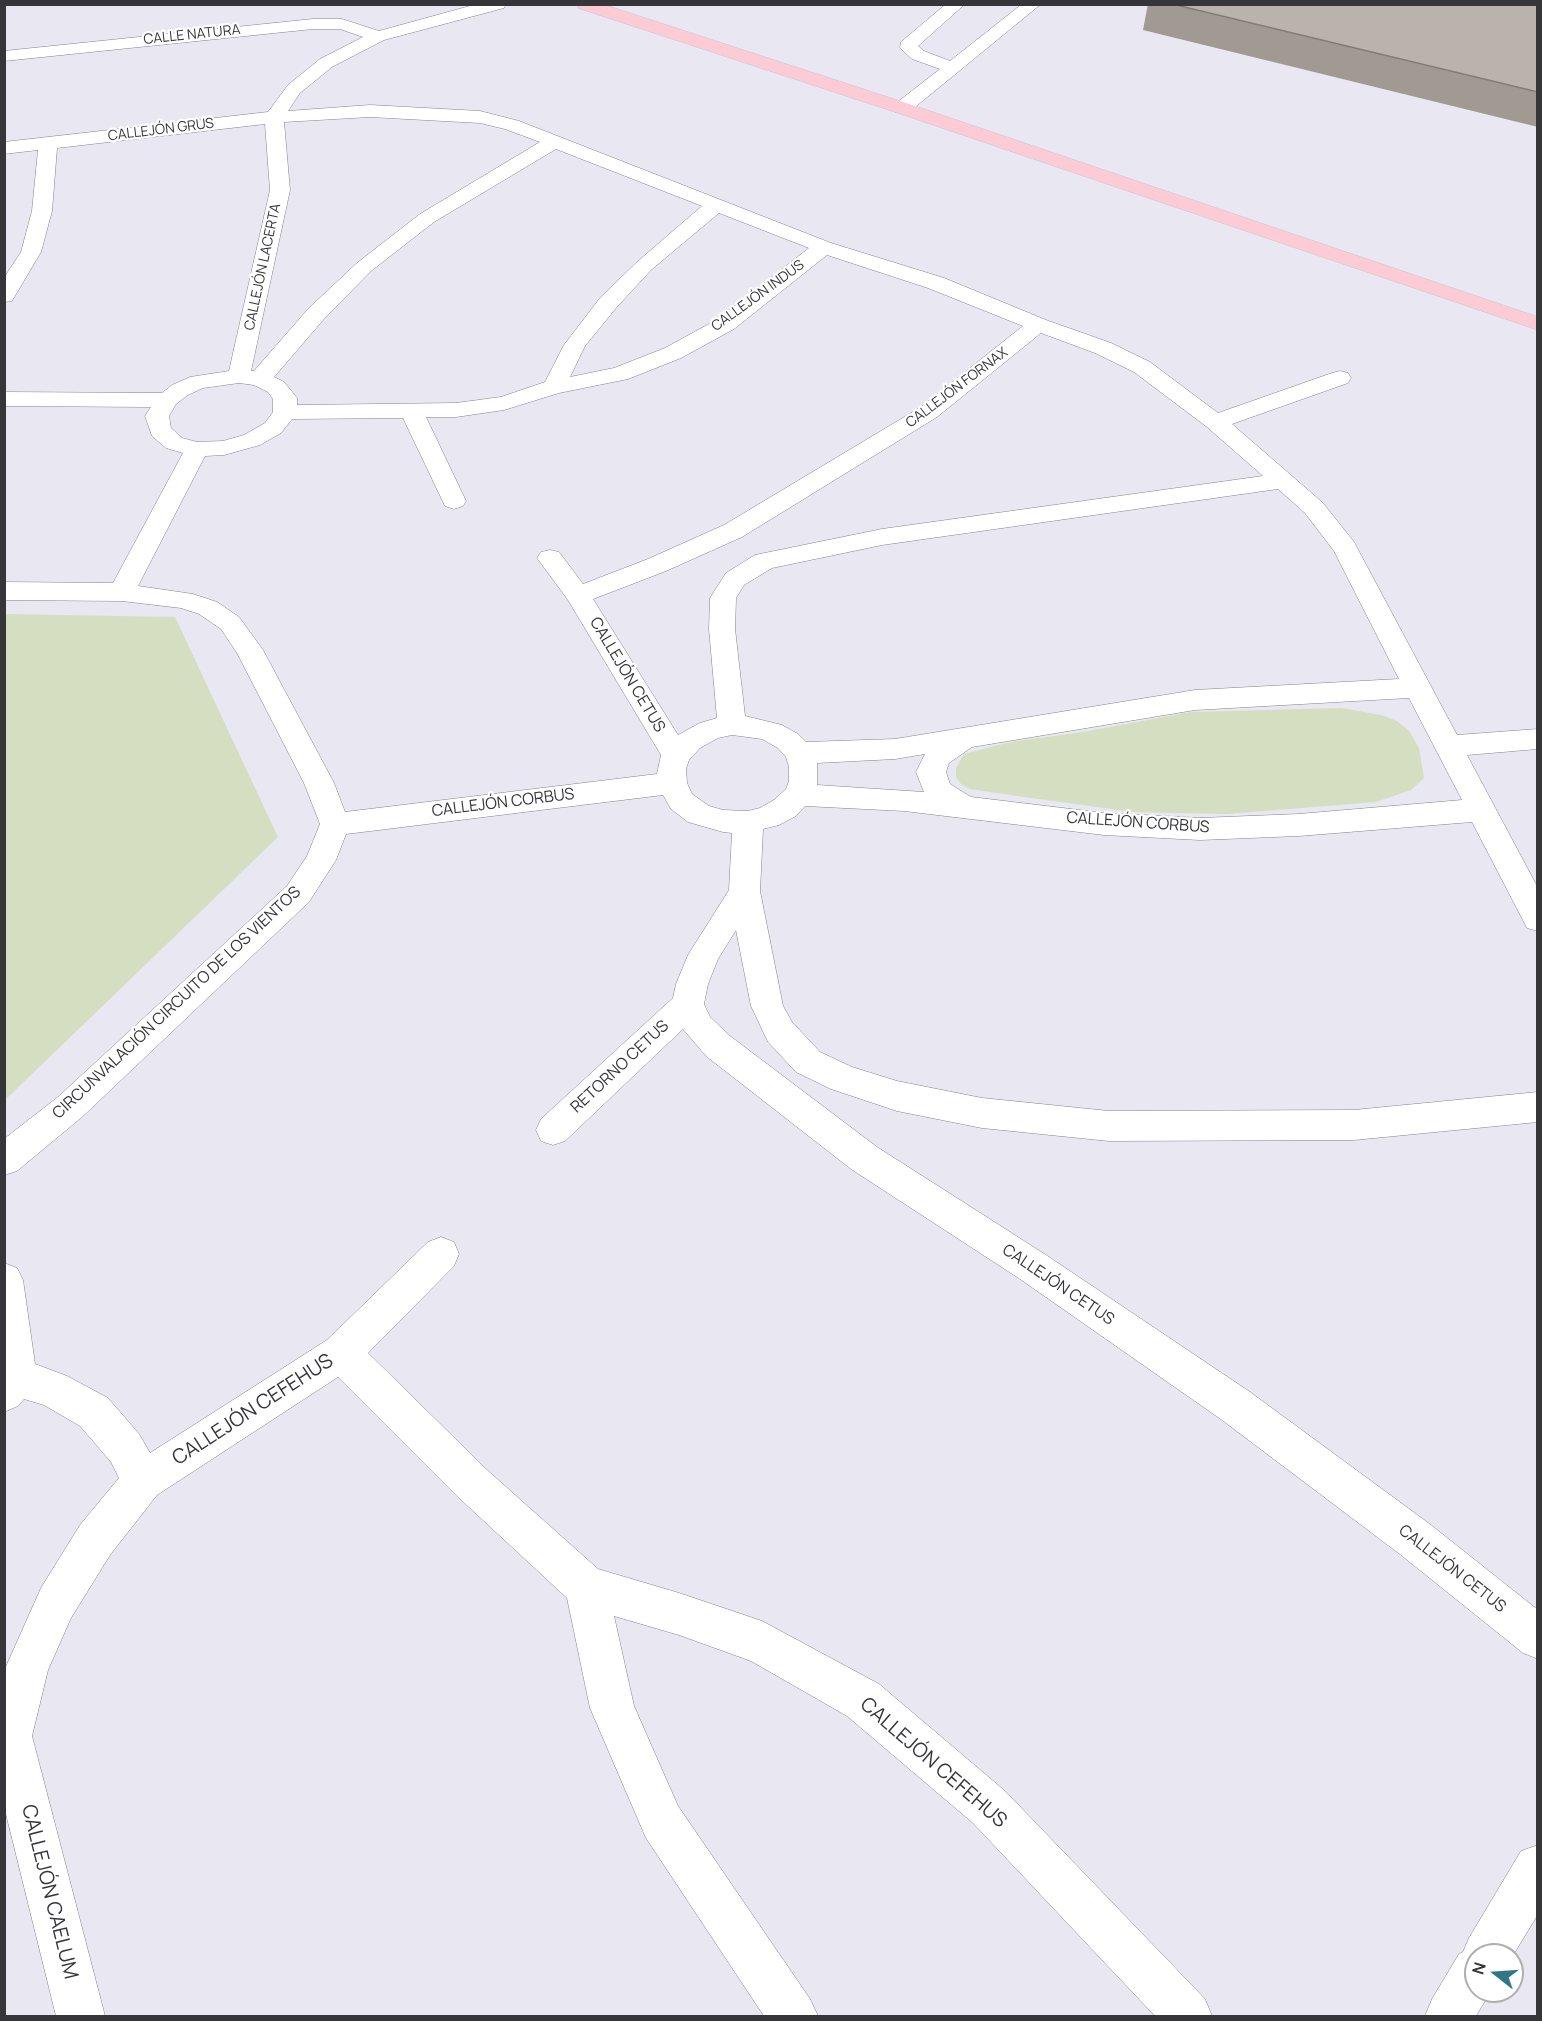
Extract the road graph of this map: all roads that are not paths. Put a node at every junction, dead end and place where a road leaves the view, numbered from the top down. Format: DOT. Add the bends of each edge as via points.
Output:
graph roads {
  1 [pos="498,4"];
  2 [pos="584,4"];
  3 [pos="957,4"];
  4 [pos="1033,4"];
  5 [pos="378,36"];
  6 [pos="4,56"];
  7 [pos="953,68"];
  8 [pos="902,108"];
  9 [pos="274,117"];
  10 [pos="552,142"];
  11 [pos="48,143"];
  12 [pos="4,148"];
  13 [pos="716,205"];
  14 [pos="824,247"];
  15 [pos="4,296"];
  16 [pos="1538,324"];
  17 [pos="1038,325"];
  18 [pos="250,377"];
  19 [pos="554,387"];
  20 [pos="1342,387"];
  21 [pos="4,399"];
  22 [pos="167,400"];
  23 [pos="285,412"];
  24 [pos="412,412"];
  25 [pos="1215,422"];
  26 [pos="196,449"];
  27 [pos="1284,481"];
  28 [pos="454,501"];
  29 [pos="550,558"];
  30 [pos="4,591"];
  31 [pos="122,592"];
  32 [pos="578,595"];
  33 [pos="1417,688"];
  34 [pos="732,725"];
  35 [pos="962,739"];
  36 [pos="1538,739"];
  37 [pos="1447,746"];
  38 [pos="799,753"];
  39 [pos="674,769"];
  40 [pos="798,795"];
  41 [pos="961,805"];
  42 [pos="1479,810"];
  43 [pos="748,822"];
  44 [pos="335,824"];
  45 [pos="744,891"];
  46 [pos="1538,919"];
  47 [pos="688,1004"];
  48 [pos="808,1062"];
  49 [pos="783,1097"];
  50 [pos="1538,1107"];
  51 [pos="552,1130"];
  52 [pos="4,1160"];
  53 [pos="441,1254"];
  54 [pos="4,1280"];
  55 [pos="341,1353"];
  56 [pos="11,1386"];
  57 [pos="143,1481"];
  58 [pos="586,1587"];
  59 [pos="1538,1638"];
  60 [pos="7,1738"];
  61 [pos="1538,1868"];
  62 [pos="1494,1941"];
  63 [pos="1464,1991"];
  64 [pos="80,2016"];
  65 [pos="793,2016"];
  66 [pos="1188,2016"];
  67 [pos="1449,2016"];
  1 -- 5 [label="street"];
  2 -- 8 [label="main road"];
  3 -- 7 [label="street" via="910,42 909,48"];
  4 -- 7 [label="street"];
  5 -- 6 [label="street, CALLE NATURA" via="342,24 313,24"];
  5 -- 9 [label="street" via="326,63 294,88"];
  7 -- 8 [label="street"];
  8 -- 16 [label="main road"];
  9 -- 10 [label="street" via="370,111 480,117 513,125"];
  9 -- 11 [label="street, CALLEJÓN GRUS"];
  9 -- 18 [label="street, CALLEJÓN LACERTA" via="280,190"];
  10 -- 13 [label="street, CALLEJÓN INDUS"];
  10 -- 18 [label="street" via="427,218 364,267"];
  11 -- 12 [label="street, CALLEJÓN GRUS"];
  11 -- 15 [label="street" via="42,211 31,252"];
  13 -- 14 [label="street, CALLEJÓN INDUS"];
  13 -- 19 [label="street" via="644,266 608,303 576,345"];
  14 -- 17 [label="street, CALLEJÓN INDUS" via="936,283"];
  14 -- 19 [label="street, CALLEJÓN INDUS" via="726,324 673,353 620,374"];
  17 -- 25 [label="street" via="1103,348 1142,367"];
  17 -- 32 [label="street, CALLEJÓN FORNAX" via="929,411 820,480 733,531"];
  18 -- 22 [label="street" via="198,382"];
  18 -- 23 [label="street" via="276,387 285,398"];
  19 -- 24 [label="street, CALLEJÓN INDUS" via="504,402"];
  20 -- 25 [label="street" via="1284,398"];
  21 -- 22 [label="street"];
  22 -- 26 [label="street" via="157,416 160,431 174,442"];
  23 -- 24 [label="street, CALLEJÓN INDUS"];
  23 -- 26 [label="street" via="273,428 252,441"];
  24 -- 28 [label="street"];
  25 -- 27 [label="street"];
  26 -- 31 [label="street"];
  27 -- 33 [label="street" via="1314,508 1345,548"];
  27 -- 34 [label="street" via="882,537 764,561 735,579 723,598 722,629"];
  29 -- 32 [label="street"];
  30 -- 31 [label="street"];
  31 -- 44 [label="street" via="184,600 208,608 230,623 249,650 319,783"];
  32 -- 39 [label="street, CALLEJÓN CETUS"];
  33 -- 35 [label="street" via="1195,700"];
  33 -- 37 [label="street"];
  34 -- 38 [label="street" via="772,732"];
  34 -- 39 [label="street" via="710,730 690,741"];
  35 -- 38 [label="street" via="895,749"];
  35 -- 41 [label="street" via="939,756 931,772 938,790"];
  36 -- 37 [label="street"];
  37 -- 42 [label="street"];
  38 -- 40 [label="street" via="804,781"];
  39 -- 43 [label="street" via="681,801 699,814 723,821"];
  39 -- 44 [label="street, CALLEJÓN CORBUS"];
  40 -- 41 [label="street, CALLEJÓN CORBUS"];
  40 -- 43 [label="street" via="785,808"];
  41 -- 42 [label="street, CALLEJÓN CORBUS" via="1104,824 1200,829"];
  42 -- 46 [label="street"];
  43 -- 45 [label="street"];
  44 -- 52 [label="street, CIRCUNVALACIÓN CIRCUITO DE LOS VIENTOS" via="321,860 298,894 69,1107"];
  45 -- 47 [label="street" via="704,954"];
  45 -- 48 [label="street" via="767,1006 780,1032"];
  47 -- 49 [label="street, CALLEJÓN CETUS" via="698,1026 718,1046"];
  47 -- 51 [label="street, RETORNO CETUS"];
  48 -- 49 [label="street"];
  48 -- 50 [label="street" via="843,1079 908,1098 982,1113 1108,1126 1354,1125"];
  49 -- 59 [label="street, CALLEJÓN CETUS" via="864,1158 1236,1406 1416,1540"];
  53 -- 55 [label="street"];
  54 -- 56 [label="street"];
  55 -- 57 [label="street, CALLEJÓN CEFEHUS"];
  55 -- 58 [label="street, CALLEJÓN CEFEHUS" via="472,1483"];
  56 -- 57 [label="street" via="53,1389 94,1412 124,1448"];
  57 -- 60 [label="street, CALLEJÓN CAELUM" via="95,1540 56,1603 27,1668"];
  58 -- 65 [label="street" via="612,1707 662,1822"];
  58 -- 66 [label="street, CALLEJÓN CEFEHUS" via="762,1643 863,1700 989,1807"];
  60 -- 64 [label="street, CALLEJÓN CAELUM"];
  61 -- 62 [label="street"];
  63 -- 67 [label="street"];
}
